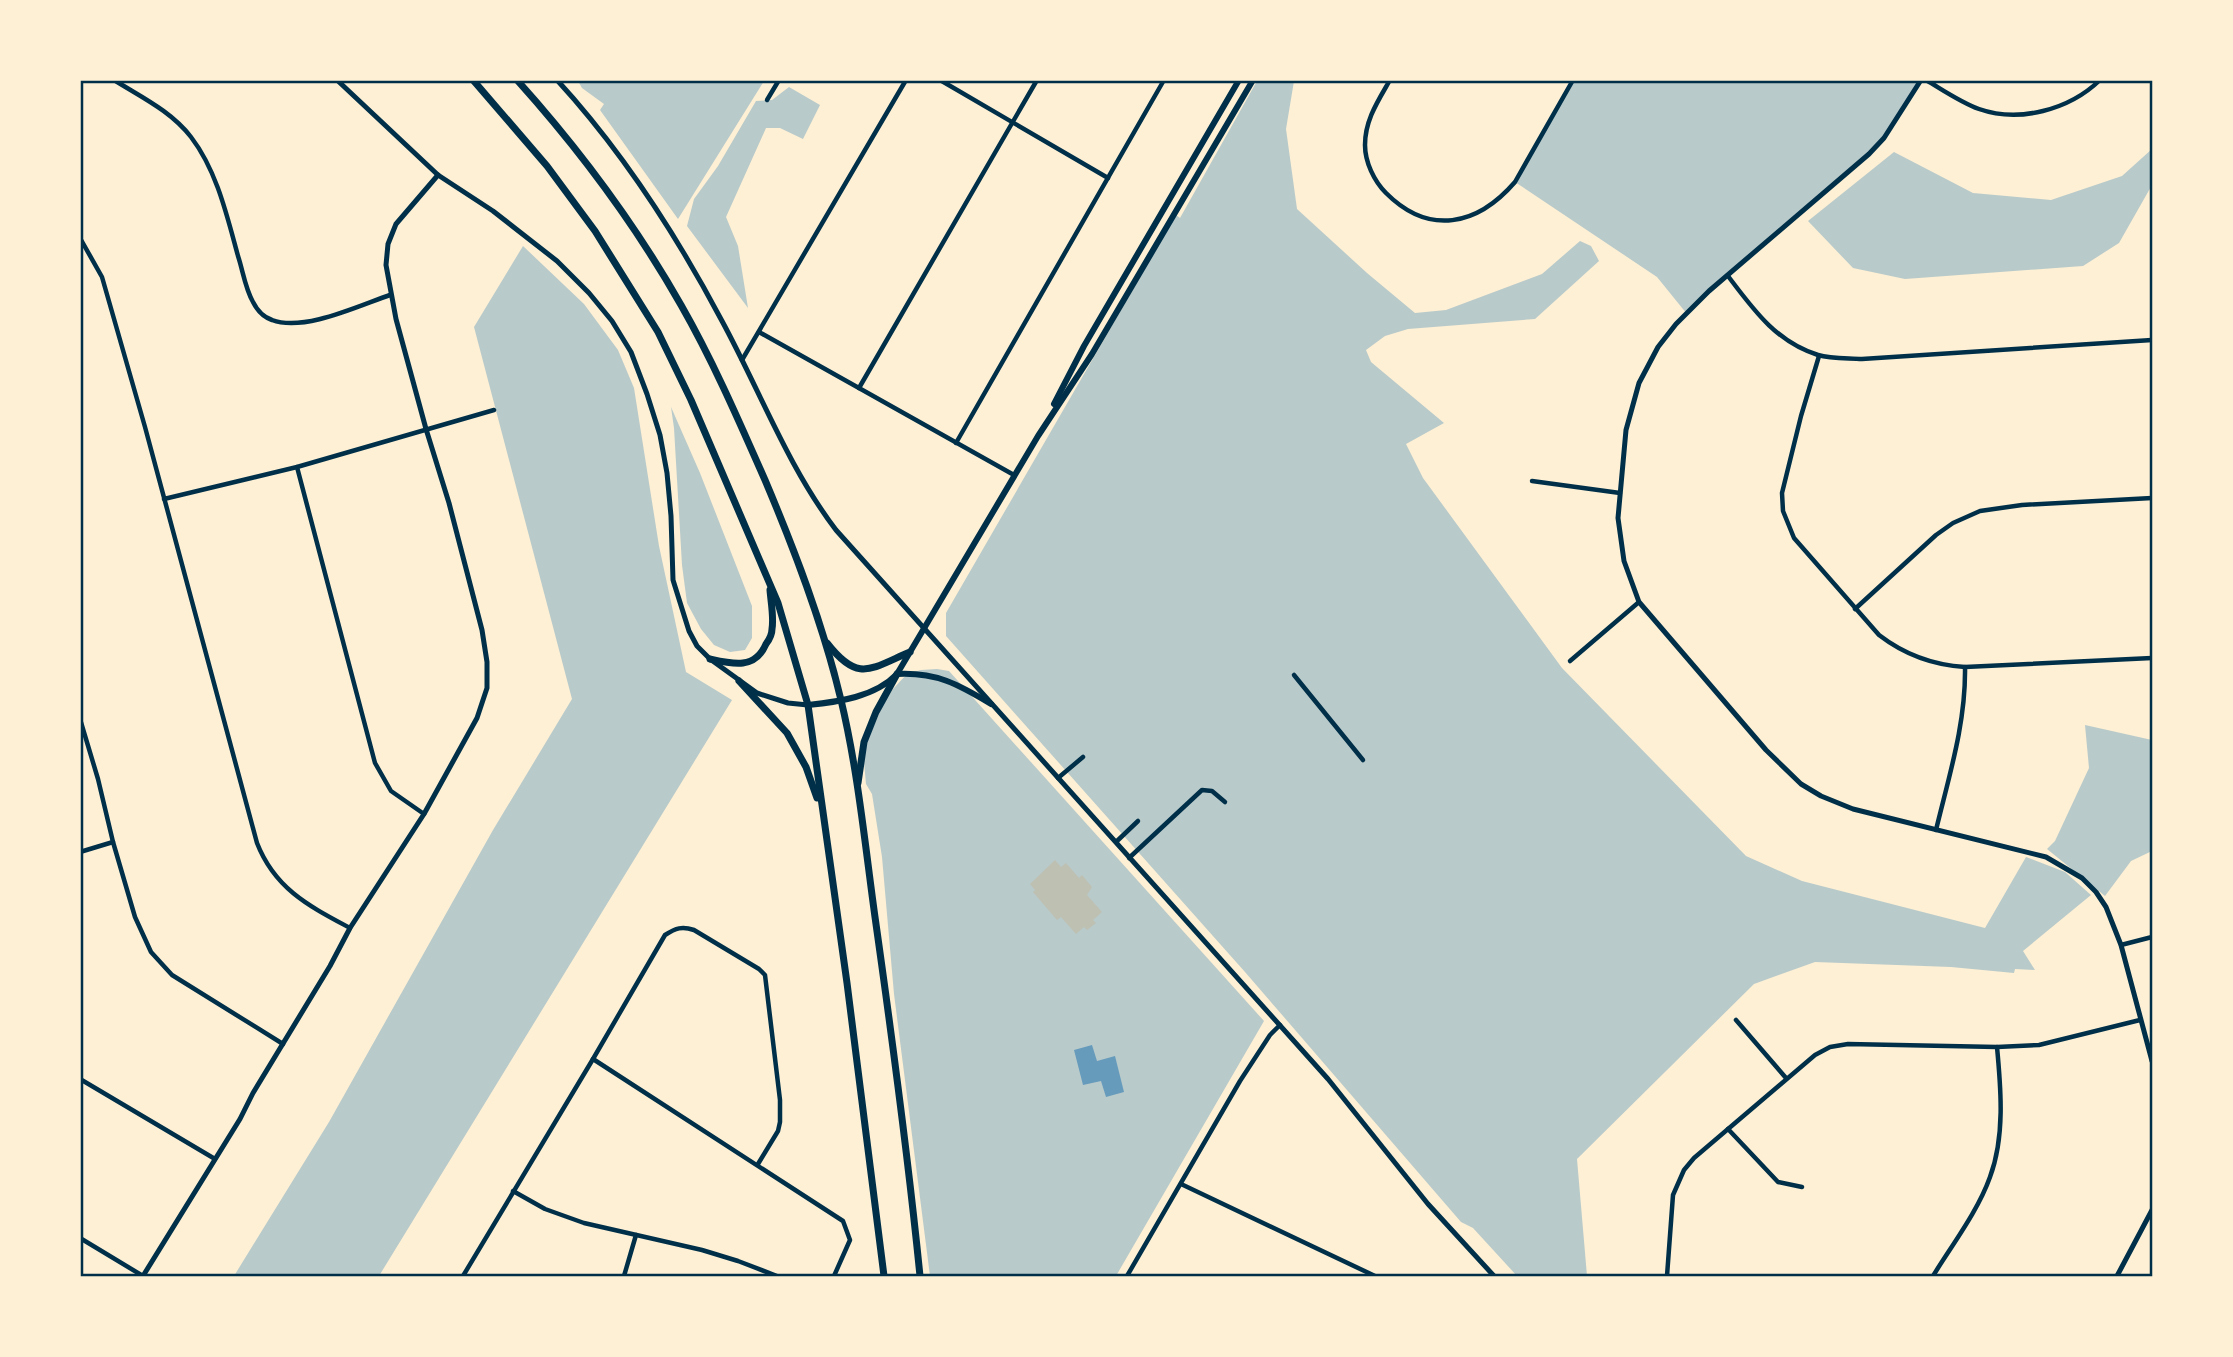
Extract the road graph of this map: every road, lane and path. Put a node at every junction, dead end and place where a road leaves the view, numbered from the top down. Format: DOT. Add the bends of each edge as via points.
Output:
graph roads {
  1 [pos="114,80"];
  2 [pos="337,80"];
  3 [pos="472,80"];
  4 [pos="517,80"];
  5 [pos="558,80"];
  6 [pos="779,80"];
  7 [pos="905,80"];
  8 [pos="940,80"];
  9 [pos="1037,80"];
  10 [pos="1164,80"];
  11 [pos="1239,80"];
  12 [pos="1253,80"];
  13 [pos="1390,80"];
  14 [pos="1573,80"];
  15 [pos="1924,80"];
  16 [pos="2100,80"];
  17 [pos="767,100"];
  18 [pos="1012,122"];
  19 [pos="438,174"];
  20 [pos="1108,178"];
  21 [pos="80,238"];
  22 [pos="1728,276"];
  23 [pos="390,295"];
  24 [pos="759,332"];
  25 [pos="2152,340"];
  26 [pos="1819,356"];
  27 [pos="742,360"];
  28 [pos="859,388"];
  29 [pos="494,410"];
  30 [pos="426,429"];
  31 [pos="1038,436"];
  32 [pos="956,443"];
  33 [pos="297,467"];
  34 [pos="1014,475"];
  35 [pos="1532,481"];
  36 [pos="1620,493"];
  37 [pos="2152,498"];
  38 [pos="164,499"];
  39 [pos="769,583"];
  40 [pos="1639,602"];
  41 [pos="1855,609"];
  42 [pos="924,630"];
  43 [pos="825,640"];
  44 [pos="911,652"];
  45 [pos="2152,658"];
  46 [pos="710,659"];
  47 [pos="1570,661"];
  48 [pos="1965,667"];
  49 [pos="897,674"];
  50 [pos="1294,675"];
  51 [pos="739,681"];
  52 [pos="841,701"];
  53 [pos="991,704"];
  54 [pos="808,705"];
  55 [pos="80,719"];
  56 [pos="1083,757"];
  57 [pos="1363,760"];
  58 [pos="1058,778"];
  59 [pos="857,791"];
  60 [pos="1225,802"];
  61 [pos="822,809"];
  62 [pos="424,814"];
  63 [pos="1138,821"];
  64 [pos="1936,830"];
  65 [pos="113,842"];
  66 [pos="1115,842"];
  67 [pos="80,852"];
  68 [pos="1129,858"];
  69 [pos="351,928"];
  70 [pos="2152,937"];
  71 [pos="2121,945"];
  72 [pos="1736,1020"];
  73 [pos="2140,1020"];
  74 [pos="1280,1026"];
  75 [pos="283,1044"];
  76 [pos="1997,1047"];
  77 [pos="593,1059"];
  78 [pos="2152,1061"];
  79 [pos="1786,1078"];
  80 [pos="80,1079"];
  81 [pos="1728,1129"];
  82 [pos="215,1159"];
  83 [pos="758,1164"];
  84 [pos="1181,1184"];
  85 [pos="1802,1187"];
  86 [pos="513,1191"];
  87 [pos="2152,1213"];
  88 [pos="636,1235"];
  89 [pos="80,1238"];
  90 [pos="143,1276"];
  91 [pos="463,1276"];
  92 [pos="624,1276"];
  93 [pos="773,1276"];
  94 [pos="834,1276"];
  95 [pos="884,1276"];
  96 [pos="920,1276"];
  97 [pos="1127,1276"];
  98 [pos="1375,1276"];
  99 [pos="1494,1276"];
  100 [pos="1667,1276"];
  101 [pos="1933,1276"];
  102 [pos="2117,1276"];
  1 -- 23 [label="street" via="170,114 201,152 258,311 286,324 306,322"];
  2 -- 19 [label="street"];
  3 -- 39 [label="highway" via="547,166 595,231 658,332"];
  4 -- 43 [label="highway" via="617,204 681,305 738,418 787,533"];
  5 -- 27 [label="street" via="660,214"];
  6 -- 17 [label="street"];
  7 -- 24 [label="street"];
  8 -- 18 [label="street"];
  9 -- 18 [label="street"];
  10 -- 20 [label="street"];
  11 -- 31 [label="main road" via="1084,346"];
  12 -- 31 [label="main road" via="1092,354"];
  13 -- 14 [label="street" via="1370,118 1365,144 1369,163 1395,202 1423,218 1441,221 1476,214 1506,192"];
  15 -- 16 [label="street" via="1976,108 2001,114 2049,110 2071,102"];
  15 -- 22 [label="street" via="1869,154"];
  18 -- 20 [label="street"];
  18 -- 28 [label="street"];
  19 -- 23 [label="street" via="391,235 386,265"];
  19 -- 46 [label="street" via="557,261 604,312 631,352 657,425 667,473 673,580 689,631"];
  20 -- 32 [label="street"];
  21 -- 38 [label="street" via="102,277"];
  22 -- 26 [label="street" via="1768,326"];
  22 -- 36 [label="street" via="1676,324 1645,370 1626,430"];
  23 -- 30 [label="street"];
  24 -- 27 [label="street"];
  24 -- 28 [label="street"];
  25 -- 26 [label="street" via="1862,359"];
  26 -- 41 [label="street" via="1782,494 1783,511 1794,538"];
  27 -- 42 [label="street" via="817,503"];
  28 -- 32 [label="street"];
  29 -- 30 [label="street"];
  30 -- 33 [label="street"];
  30 -- 62 [label="street" via="482,630 488,674 484,703"];
  31 -- 34 [label="main road"];
  32 -- 34 [label="street"];
  33 -- 38 [label="street"];
  33 -- 62 [label="street" via="375,762 391,791"];
  34 -- 42 [label="main road"];
  35 -- 36 [label="street"];
  36 -- 40 [label="street" via="1622,548"];
  37 -- 41 [label="street" via="2022,505 1980,512 1936,535"];
  38 -- 69 [label="street" via="264,862 287,890"];
  39 -- 46 [label="highway" via="773,631 764,650 744,664"];
  39 -- 54 [label="highway"];
  40 -- 47 [label="street"];
  40 -- 64 [label="street" via="1766,750 1801,784 1853,809"];
  41 -- 48 [label="street" via="1895,647 1934,663"];
  42 -- 44 [label="main road"];
  42 -- 53 [label="street"];
  43 -- 44 [label="highway" via="839,659 861,669"];
  43 -- 52 [label="highway"];
  44 -- 49 [label="main road"];
  45 -- 48 [label="street"];
  46 -- 51 [label="street"];
  48 -- 64 [label="street" via="1960,731"];
  49 -- 52 [label="main road" via="882,686"];
  49 -- 53 [label="main road" via="918,673 956,683"];
  49 -- 59 [label="highway" via="863,742"];
  50 -- 57 [label="street"];
  51 -- 54 [label="street" via="757,693"];
  51 -- 61 [label="highway" via="787,733"];
  52 -- 54 [label="main road"];
  52 -- 59 [label="highway"];
  53 -- 58 [label="street"];
  54 -- 61 [label="highway"];
  55 -- 65 [label="street"];
  56 -- 58 [label="street"];
  58 -- 66 [label="street"];
  59 -- 96 [label="highway"];
  60 -- 68 [label="street" via="1212,791 1202,790"];
  61 -- 95 [label="highway"];
  62 -- 69 [label="street"];
  63 -- 66 [label="street"];
  64 -- 71 [label="street" via="2046,858 2073,872 2096,892"];
  65 -- 67 [label="street"];
  65 -- 75 [label="street" via="141,933 159,963"];
  66 -- 68 [label="street"];
  68 -- 74 [label="street"];
  69 -- 75 [label="street"];
  70 -- 71 [label="street"];
  71 -- 73 [label="street"];
  72 -- 79 [label="street"];
  73 -- 76 [label="street" via="2039,1045"];
  73 -- 78 [label="street"];
  74 -- 84 [label="street" via="1249,1067"];
  74 -- 99 [label="street"];
  75 -- 82 [label="street"];
  76 -- 79 [label="street" via="1848,1044 1815,1055"];
  76 -- 101 [label="street" via="1996,1160 1984,1191"];
  77 -- 83 [label="street"];
  77 -- 83 [label="street" via="665,935 674,929 694,930 759,969 765,975 780,1122"];
  77 -- 86 [label="street"];
  79 -- 81 [label="street"];
  80 -- 82 [label="street"];
  81 -- 85 [label="street" via="1778,1182"];
  81 -- 100 [label="street" via="1694,1158 1677,1184"];
  82 -- 90 [label="street"];
  83 -- 94 [label="street" via="843,1221 850,1240"];
  84 -- 97 [label="street"];
  84 -- 98 [label="street"];
  86 -- 88 [label="street" via="564,1216"];
  86 -- 91 [label="street"];
  87 -- 102 [label="street"];
  88 -- 92 [label="street"];
  88 -- 93 [label="street" via="702,1250"];
  89 -- 90 [label="street"];
}
